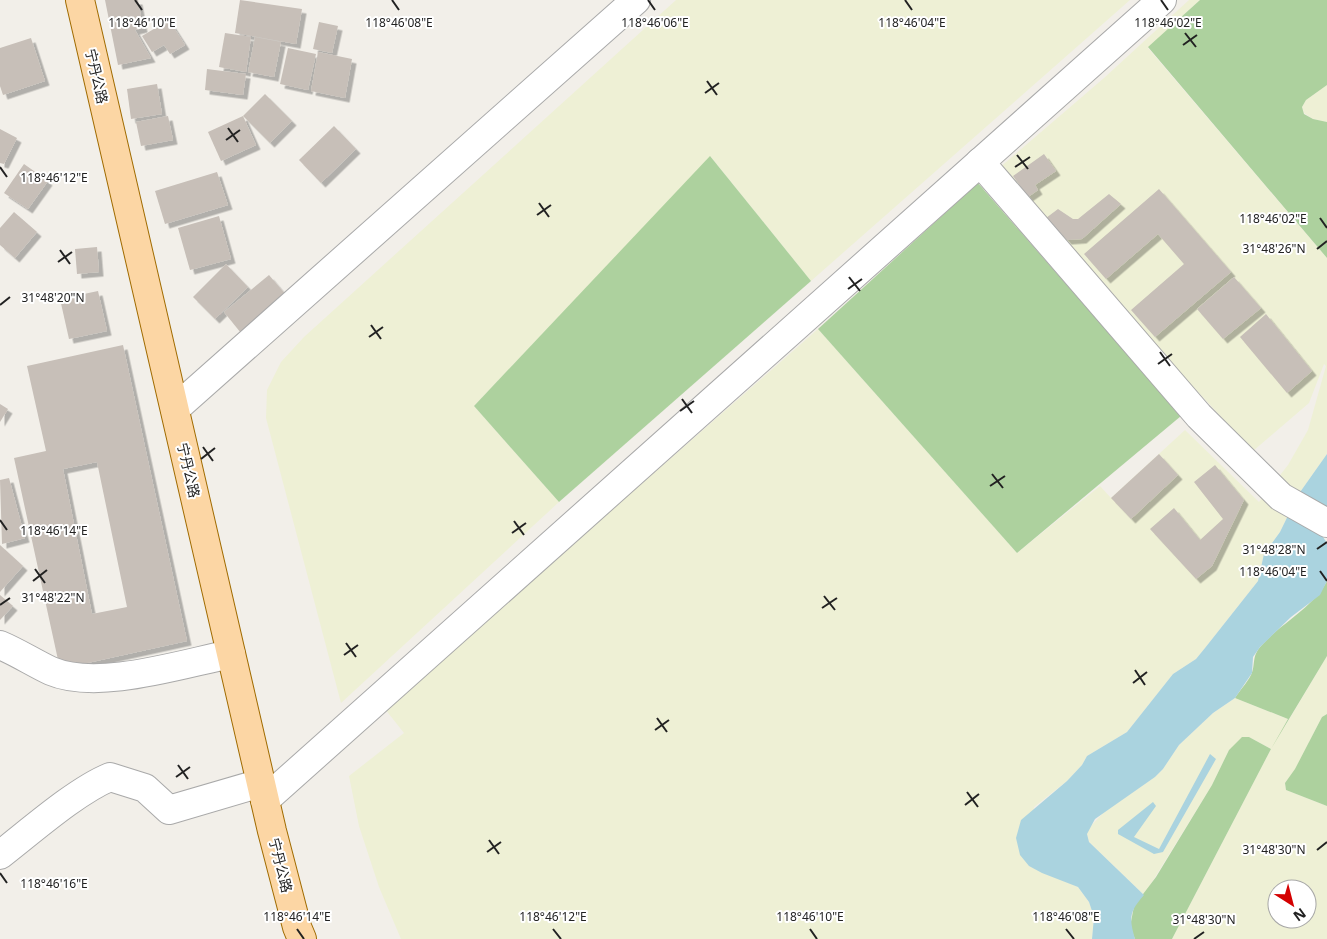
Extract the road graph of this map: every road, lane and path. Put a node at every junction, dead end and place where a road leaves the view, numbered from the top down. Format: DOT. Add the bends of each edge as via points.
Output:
graph roads {
  1 [pos="80,0"];
  2 [pos="636,0"];
  3 [pos="1162,0"];
  4 [pos="980,162"];
  5 [pos="175,409"];
  6 [pos="1327,522"];
  7 [pos="0,644"];
  8 [pos="231,654"];
  9 [pos="263,792"];
  10 [pos="0,855"];
  11 [pos="302,939"];
  1 -- 5 [label="main road, 宁丹公路"];
  2 -- 5 [label="street"];
  3 -- 4 [label="street"];
  4 -- 6 [label="street" via="1199,416 1281,497"];
  4 -- 9 [label="street"];
  5 -- 8 [label="main road, 宁丹公路"];
  7 -- 8 [label="street" via="52,671 86,679 109,678"];
  8 -- 9 [label="main road, 宁丹公路"];
  9 -- 10 [label="street" via="169,810 145,788 110,776 86,790"];
  9 -- 11 [label="main road, 宁丹公路" via="296,927"];
}
